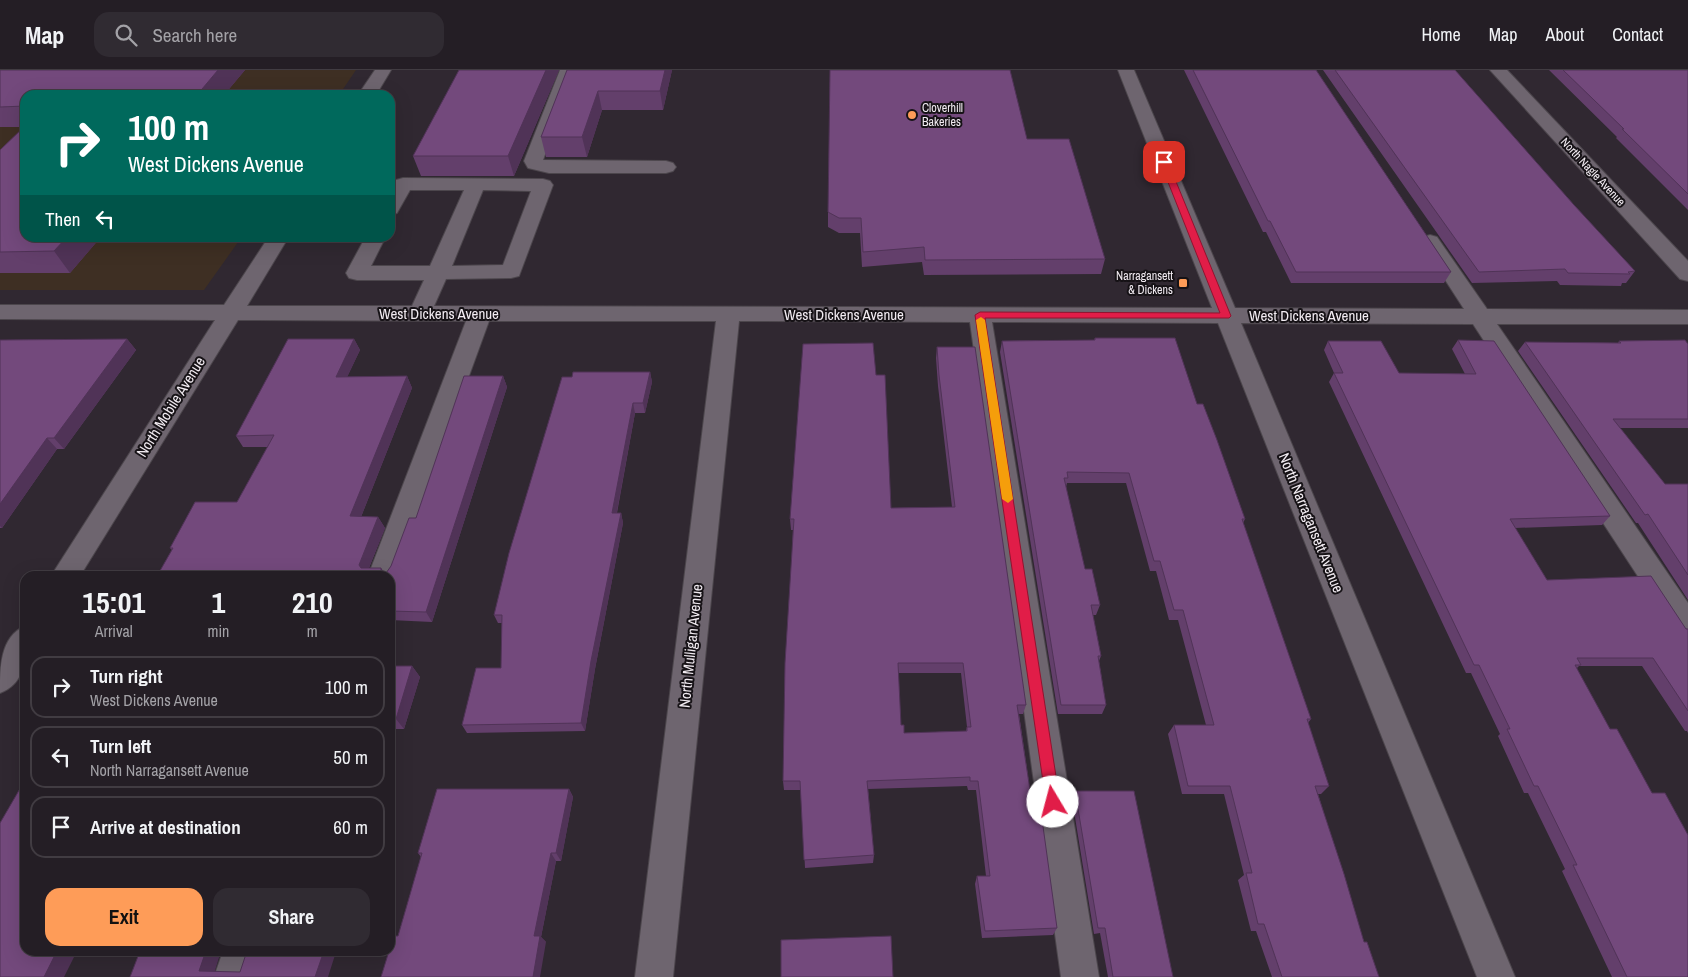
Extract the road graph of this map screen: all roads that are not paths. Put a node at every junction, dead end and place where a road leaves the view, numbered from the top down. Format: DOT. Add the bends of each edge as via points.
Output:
graph roads {
  1 [pos="383,70"];
  2 [pos="568,70"];
  3 [pos="1126,70"];
  4 [pos="1498,70"];
  5 [pos="370,90"];
  6 [pos="666,167"];
  7 [pos="476,184"];
  8 [pos="395,199"];
  9 [pos="1420,226"];
  10 [pos="275,242"];
  11 [pos="373,242"];
  12 [pos="438,273"];
  13 [pos="1688,274"];
  14 [pos="0,312"];
  15 [pos="231,313"];
  16 [pos="419,314"];
  17 [pos="480,314"];
  18 [pos="728,314"];
  19 [pos="980,315"];
  20 [pos="1226,316"];
  21 [pos="1481,317"];
  22 [pos="1688,317"];
  23 [pos="68,571"];
  24 [pos="384,571"];
  25 [pos="1688,626"];
  26 [pos="20,648"];
  27 [pos="0,679"];
  28 [pos="240,956"];
  29 [pos="233,977"];
  30 [pos="654,977"];
  31 [pos="1080,977"];
  32 [pos="1496,977"];
  1 -- 5 [label="street"];
  2 -- 6 [label="street" via="534,164 549,167"];
  3 -- 20 [label="street, North Narragansett Avenue"];
  4 -- 13 [label="street, North Nagle Avenue"];
  7 -- 8 [label="street" via="403,184"];
  7 -- 12 [label="street"];
  7 -- 12 [label="street" via="543,185 511,272"];
  9 -- 21 [label="street"];
  10 -- 15 [label="street, North Mobile Avenue"];
  11 -- 12 [label="street" via="357,273"];
  12 -- 16 [label="street"];
  14 -- 15 [label="street, West Dickens Avenue"];
  15 -- 16 [label="street, West Dickens Avenue"];
  15 -- 23 [label="street, North Mobile Avenue"];
  16 -- 17 [label="street, West Dickens Avenue"];
  17 -- 18 [label="street, West Dickens Avenue"];
  17 -- 24 [label="street"];
  18 -- 19 [label="street, West Dickens Avenue"];
  18 -- 30 [label="street, North Mulligan Avenue"];
  19 -- 20 [label="street, West Dickens Avenue"];
  19 -- 31 [label="street"];
  20 -- 21 [label="street, West Dickens Avenue"];
  20 -- 32 [label="street, North Narragansett Avenue"];
  21 -- 22 [label="street, West Dickens Avenue"];
  21 -- 25 [label="street"];
  26 -- 27 [label="street"];
  28 -- 29 [label="street"];
}
